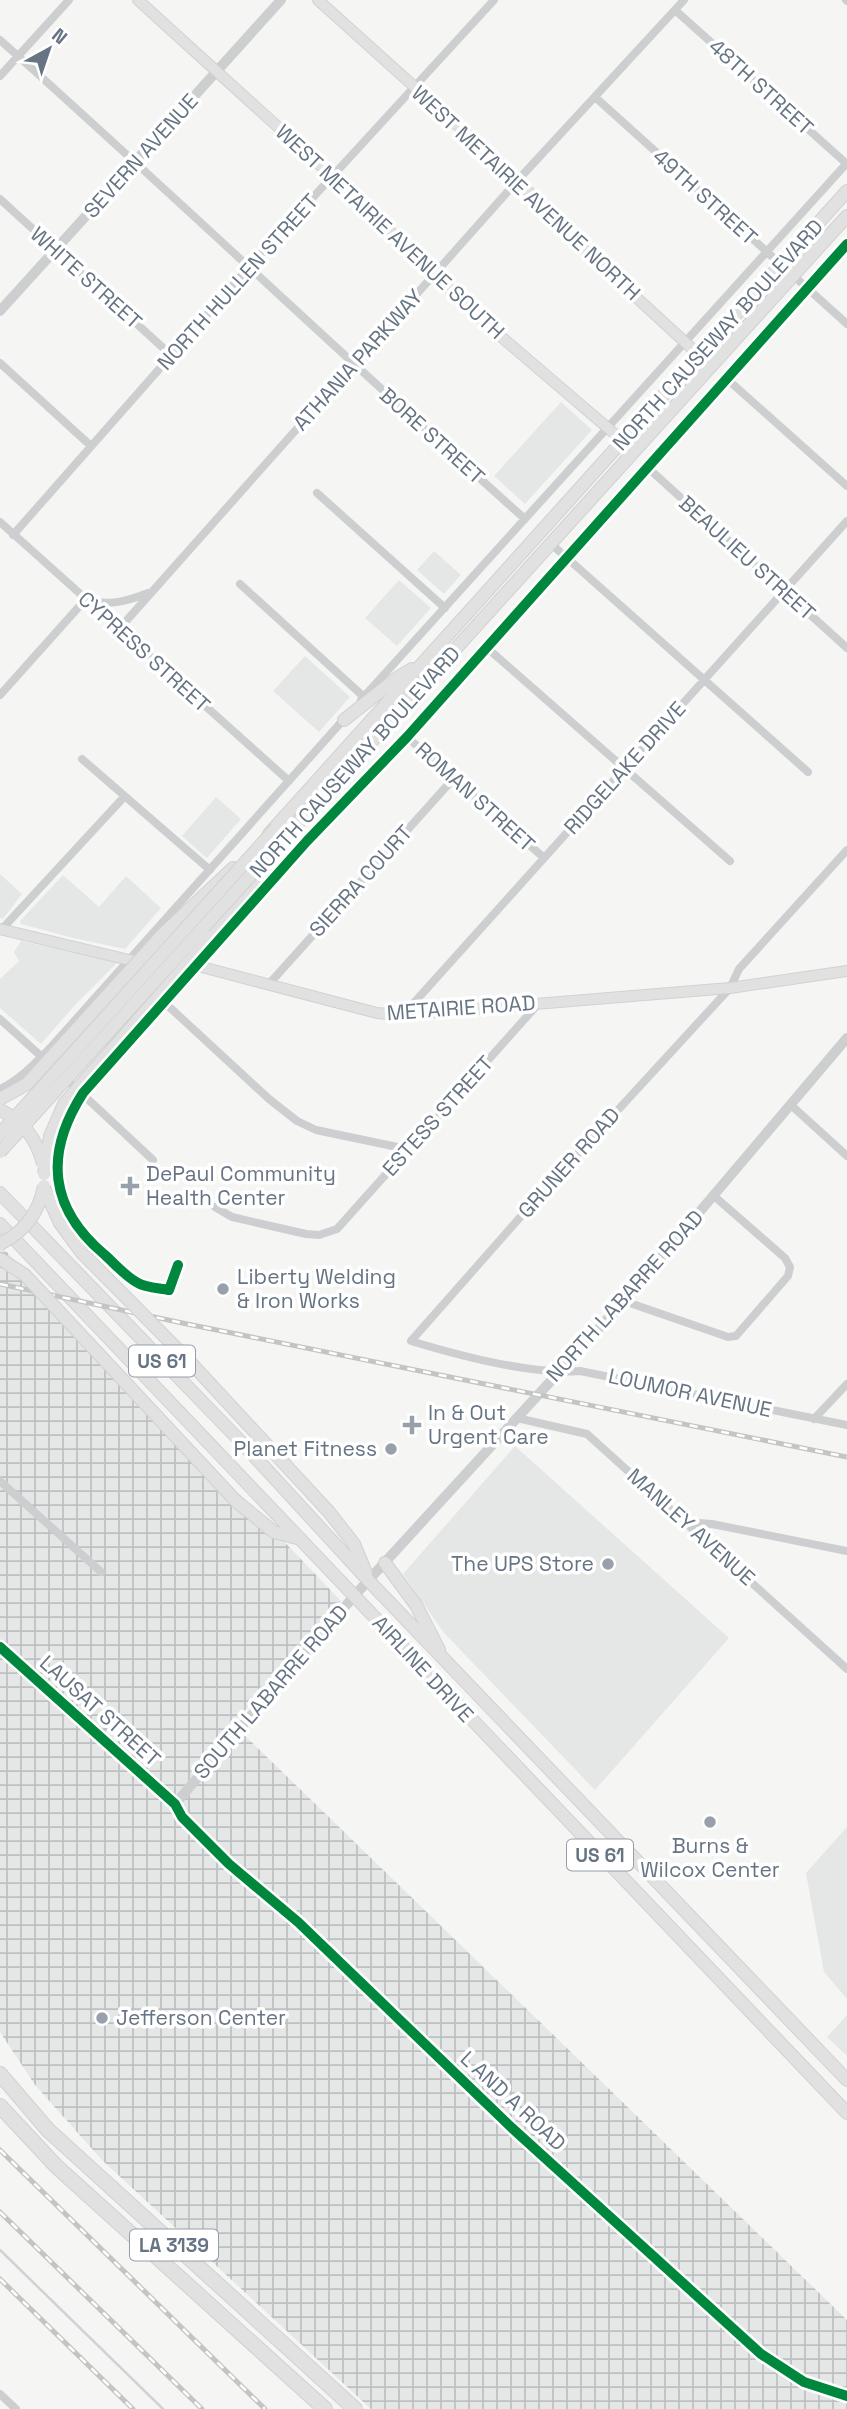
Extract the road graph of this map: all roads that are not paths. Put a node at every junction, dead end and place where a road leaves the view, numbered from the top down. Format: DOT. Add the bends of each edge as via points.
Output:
graph roads {
  1 [pos="68,0"];
  2 [pos="138,0"];
  3 [pos="281,0"];
  4 [pos="318,0"];
  5 [pos="494,0"];
  6 [pos="684,0"];
  7 [pos="676,10"];
  8 [pos="0,40"];
  9 [pos="18,56"];
  10 [pos="217,71"];
  11 [pos="0,76"];
  12 [pos="415,88"];
  13 [pos="594,97"];
  14 [pos="135,162"];
  15 [pos="847,164"];
  16 [pos="332,176"];
  17 [pos="518,180"];
  18 [pos="847,191"];
  19 [pos="0,199"];
  20 [pos="847,216"];
  21 [pos="847,244"];
  22 [pos="56,250"];
  23 [pos="766,251"];
  24 [pos="781,265"];
  25 [pos="250,266"];
  26 [pos="435,275"];
  27 [pos="793,276"];
  28 [pos="807,288"];
  29 [pos="0,311"];
  30 [pos="847,324"];
  31 [pos="685,341"];
  32 [pos="699,355"];
  33 [pos="172,356"];
  34 [pos="0,363"];
  35 [pos="355,364"];
  36 [pos="727,379"];
  37 [pos="684,397"];
  38 [pos="607,427"];
  39 [pos="651,433"];
  40 [pos="623,441"];
  41 [pos="91,446"];
  42 [pos="647,467"];
  43 [pos="847,486"];
  44 [pos="317,493"];
  45 [pos="525,519"];
  46 [pos="847,521"];
  47 [pos="0,522"];
  48 [pos="539,534"];
  49 [pos="13,535"];
  50 [pos="551,543"];
  51 [pos="566,557"];
  52 [pos="240,584"];
  53 [pos="785,591"];
  54 [pos="150,592"];
  55 [pos="85,600"];
  56 [pos="445,608"];
  57 [pos="119,629"];
  58 [pos="486,647"];
  59 [pos="847,648"];
  60 [pos="425,661"];
  61 [pos="705,680"];
  62 [pos="3,692"];
  63 [pos="364,697"];
  64 [pos="344,720"];
  65 [pos="407,737"];
  66 [pos="82,759"];
  67 [pos="625,769"];
  68 [pos="808,772"];
  69 [pos="454,778"];
  70 [pos="289,781"];
  71 [pos="124,797"];
  72 [pos="276,828"];
  73 [pos="286,836"];
  74 [pos="847,850"];
  75 [pos="543,857"];
  76 [pos="730,861"];
  77 [pos="210,870"];
  78 [pos="1,929"];
  79 [pos="129,960"];
  80 [pos="198,966"];
  81 [pos="847,971"];
  82 [pos="269,984"];
  83 [pos="730,988"];
  84 [pos="165,1003"];
  85 [pos="539,1003"];
  86 [pos="403,1015"];
  87 [pos="0,1019"];
  88 [pos="847,1038"];
  89 [pos="41,1057"];
  90 [pos="0,1089"];
  91 [pos="83,1093"];
  92 [pos="0,1100"];
  93 [pos="792,1106"];
  94 [pos="0,1110"];
  95 [pos="0,1134"];
  96 [pos="407,1149"];
  97 [pos="0,1152"];
  98 [pos="847,1156"];
  99 [pos="153,1160"];
  100 [pos="44,1181"];
  101 [pos="0,1193"];
  102 [pos="714,1196"];
  103 [pos="215,1207"];
  104 [pos="0,1224"];
  105 [pos="0,1244"];
  106 [pos="0,1259"];
  107 [pos="178,1265"];
  108 [pos="624,1301"];
  109 [pos="411,1340"];
  110 [pos="557,1373"];
  111 [pos="847,1384"];
  112 [pos="517,1418"];
  113 [pos="814,1419"];
  114 [pos="847,1425"];
  115 [pos="0,1481"];
  116 [pos="686,1522"];
  117 [pos="299,1539"];
  118 [pos="847,1551"];
  119 [pos="385,1563"];
  120 [pos="101,1572"];
  121 [pos="368,1580"];
  122 [pos="355,1595"];
  123 [pos="0,1647"];
  124 [pos="442,1657"];
  125 [pos="847,1669"];
  126 [pos="504,1754"];
  127 [pos="566,1786"];
  128 [pos="175,1804"];
  129 [pos="779,2009"];
  130 [pos="763,2025"];
  131 [pos="0,2074"];
  132 [pos="847,2080"];
  133 [pos="0,2106"];
  134 [pos="847,2113"];
  135 [pos="0,2394"];
  136 [pos="847,2396"];
  137 [pos="16,2409"];
  138 [pos="325,2409"];
  139 [pos="355,2409"];
  1 -- 9 [label="street"];
  2 -- 10 [label="main road, WEST METAIRIE AVENUE SOUTH"];
  3 -- 10 [label="street, SEVERN AVENUE"];
  4 -- 12 [label="main road, WEST METAIRIE AVENUE NORTH"];
  5 -- 12 [label="street, NORTH HULLEN STREET"];
  6 -- 7 [label="street, ATHANIA PARKWAY"];
  7 -- 13 [label="street, ATHANIA PARKWAY"];
  7 -- 15 [label="street, 48TH STREET"];
  8 -- 9 [label="street, BORE STREET"];
  9 -- 11 [label="street"];
  9 -- 14 [label="street, BORE STREET"];
  10 -- 14 [label="street, SEVERN AVENUE"];
  10 -- 16 [label="main road, WEST METAIRIE AVENUE SOUTH"];
  12 -- 16 [label="street, NORTH HULLEN STREET"];
  12 -- 17 [label="main road, WEST METAIRIE AVENUE NORTH"];
  13 -- 17 [label="street, ATHANIA PARKWAY"];
  13 -- 23 [label="street, 49TH STREET"];
  14 -- 22 [label="street, SEVERN AVENUE"];
  14 -- 25 [label="street, BORE STREET"];
  15 -- 23 [label="street, NORTH CAUSEWAY BOULEVARD"];
  16 -- 25 [label="street, NORTH HULLEN STREET"];
  16 -- 26 [label="main road, WEST METAIRIE AVENUE SOUTH"];
  17 -- 26 [label="street, ATHANIA PARKWAY"];
  17 -- 31 [label="main road, WEST METAIRIE AVENUE NORTH" via="565,232"];
  18 -- 24 [label="highway, NORTH CAUSEWAY BOULEVARD"];
  19 -- 22 [label="street, WHITE STREET"];
  20 -- 27 [label="highway, NORTH CAUSEWAY BOULEVARD"];
  21 -- 28 [label="street, NORTH CAUSEWAY BOULEVARD"];
  22 -- 29 [label="street, SEVERN AVENUE"];
  22 -- 33 [label="street, WHITE STREET"];
  23 -- 24 [label="street, 49TH STREET"];
  23 -- 31 [label="street, NORTH CAUSEWAY BOULEVARD"];
  24 -- 27 [label="street, 49TH STREET"];
  24 -- 32 [label="highway, NORTH CAUSEWAY BOULEVARD"];
  25 -- 33 [label="street, NORTH HULLEN STREET"];
  25 -- 35 [label="street, BORE STREET"];
  26 -- 35 [label="street, ATHANIA PARKWAY"];
  26 -- 38 [label="main road, WEST METAIRIE AVENUE SOUTH"];
  27 -- 28 [label="street, 49TH STREET"];
  27 -- 37 [label="highway, NORTH CAUSEWAY BOULEVARD"];
  28 -- 30 [label="street, 49TH STREET"];
  28 -- 36 [label="street, NORTH CAUSEWAY BOULEVARD"];
  31 -- 32 [label="main road, WEST METAIRIE AVENUE NORTH"];
  31 -- 38 [label="street, NORTH CAUSEWAY BOULEVARD"];
  32 -- 37 [label="main road" via="702,362"];
  32 -- 40 [label="highway, NORTH CAUSEWAY BOULEVARD"];
  33 -- 41 [label="street, NORTH HULLEN STREET"];
  34 -- 41 [label="street"];
  35 -- 45 [label="street, BORE STREET"];
  35 -- 54 [label="street, ATHANIA PARKWAY"];
  36 -- 42 [label="street, NORTH CAUSEWAY BOULEVARD"];
  36 -- 43 [label="street"];
  37 -- 39 [label="highway, NORTH CAUSEWAY BOULEVARD"];
  38 -- 40 [label="main road, WEST METAIRIE AVENUE SOUTH"];
  38 -- 45 [label="street, NORTH CAUSEWAY BOULEVARD"];
  39 -- 40 [label="main road" via="640,442"];
  39 -- 50 [label="highway, NORTH CAUSEWAY BOULEVARD"];
  40 -- 48 [label="highway, NORTH CAUSEWAY BOULEVARD"];
  41 -- 49 [label="street, NORTH HULLEN STREET"];
  42 -- 51 [label="street, NORTH CAUSEWAY BOULEVARD"];
  42 -- 53 [label="street, BEAULIEU STREET"];
  44 -- 56 [label="street"];
  45 -- 56 [label="street, NORTH CAUSEWAY BOULEVARD"];
  46 -- 53 [label="street, RIDGELAKE DRIVE"];
  47 -- 49 [label="street, CYPRESS STREET"];
  48 -- 50 [label="street"];
  48 -- 60 [label="highway, NORTH CAUSEWAY BOULEVARD"];
  49 -- 55 [label="street, CYPRESS STREET"];
  50 -- 51 [label="street"];
  50 -- 73 [label="highway, NORTH CAUSEWAY BOULEVARD, bridge"];
  51 -- 58 [label="street, NORTH CAUSEWAY BOULEVARD"];
  51 -- 61 [label="street"];
  52 -- 63 [label="street"];
  53 -- 59 [label="street, BEAULIEU STREET"];
  53 -- 61 [label="street, RIDGELAKE DRIVE"];
  54 -- 55 [label="street" via="125,603"];
  54 -- 57 [label="street, ATHANIA PARKWAY"];
  55 -- 57 [label="street, CYPRESS STREET"];
  55 -- 62 [label="street"];
  56 -- 63 [label="street, NORTH CAUSEWAY BOULEVARD"];
  57 -- 70 [label="street, CYPRESS STREET"];
  58 -- 65 [label="street, NORTH CAUSEWAY BOULEVARD"];
  58 -- 67 [label="street"];
  60 -- 64 [label="highway"];
  60 -- 72 [label="highway, NORTH CAUSEWAY BOULEVARD"];
  61 -- 67 [label="street, RIDGELAKE DRIVE"];
  61 -- 68 [label="street"];
  63 -- 64 [label="street, NORTH CAUSEWAY BOULEVARD"];
  64 -- 70 [label="street, NORTH CAUSEWAY BOULEVARD"];
  65 -- 69 [label="street, ROMAN STREET"];
  65 -- 80 [label="street, NORTH CAUSEWAY BOULEVARD" via="307,841"];
  66 -- 71 [label="street"];
  67 -- 75 [label="street, RIDGELAKE DRIVE"];
  67 -- 76 [label="street"];
  69 -- 75 [label="street, ROMAN STREET"];
  69 -- 82 [label="street, SIERRA COURT"];
  70 -- 77 [label="street, NORTH CAUSEWAY BOULEVARD"];
  71 -- 77 [label="street"];
  71 -- 78 [label="street"];
  72 -- 92 [label="highway, bridge" via="165,932 27,1084"];
  72 -- 95 [label="highway, NORTH CAUSEWAY BOULEVARD, bridge"];
  73 -- 97 [label="highway, NORTH CAUSEWAY BOULEVARD, bridge"];
  73 -- 100 [label="highway, bridge" via="211,937 64,1104 50,1136"];
  74 -- 83 [label="street, GRUNER ROAD" via="739,969"];
  75 -- 86 [label="street, RIDGELAKE DRIVE"];
  77 -- 79 [label="street, NORTH CAUSEWAY BOULEVARD"];
  78 -- 79 [label="main road, METAIRIE ROAD"];
  79 -- 80 [label="main road, METAIRIE ROAD"];
  79 -- 89 [label="street, NORTH CAUSEWAY BOULEVARD"];
  80 -- 82 [label="main road, METAIRIE ROAD"];
  80 -- 84 [label="street, NORTH CAUSEWAY BOULEVARD"];
  81 -- 83 [label="main road, METAIRIE ROAD"];
  82 -- 86 [label="main road, METAIRIE ROAD" via="377,1013"];
  83 -- 85 [label="main road, METAIRIE ROAD"];
  83 -- 109 [label="street, GRUNER ROAD"];
  84 -- 91 [label="street, NORTH CAUSEWAY BOULEVARD"];
  84 -- 96 [label="street" via="297,1121 316,1130"];
  85 -- 86 [label="main road, METAIRIE ROAD"];
  85 -- 96 [label="street, ESTESS STREET"];
  87 -- 89 [label="street"];
  88 -- 93 [label="street, NORTH LABARRE ROAD"];
  89 -- 90 [label="street, NORTH CAUSEWAY BOULEVARD"];
  89 -- 91 [label="street"];
  91 -- 99 [label="street"];
  91 -- 107 [label="street, NORTH CAUSEWAY BOULEVARD" via="63,1131 56,1164 65,1207 93,1245 138,1284 169,1290"];
  93 -- 98 [label="street"];
  93 -- 102 [label="street, NORTH LABARRE ROAD"];
  94 -- 100 [label="highway, bridge" via="32,1136"];
  96 -- 103 [label="street, ESTESS STREET" via="337,1229 318,1235 232,1217"];
  100 -- 105 [label="highway, bridge" via="38,1208 26,1225"];
  100 -- 121 [label="highway, bridge" via="60,1223 82,1252 329,1512 354,1544"];
  101 -- 121 [label="highway, AIRLINE DRIVE / US 61"];
  102 -- 108 [label="street, NORTH LABARRE ROAD"];
  102 -- 108 [label="street" via="785,1258 788,1276 736,1336"];
  104 -- 117 [label="highway, AIRLINE DRIVE / US 61"];
  106 -- 117 [label="highway, bridge" via="24,1276 236,1501 274,1532"];
  108 -- 110 [label="street, NORTH LABARRE ROAD"];
  109 -- 110 [label="street, LOUMOR AVENUE" via="448,1352"];
  110 -- 112 [label="street, NORTH LABARRE ROAD"];
  110 -- 113 [label="street, LOUMOR AVENUE" via="580,1371"];
  111 -- 113 [label="street"];
  112 -- 116 [label="street, MANLEY AVENUE" via="587,1434"];
  112 -- 119 [label="street, NORTH LABARRE ROAD"];
  113 -- 114 [label="street, LOUMOR AVENUE"];
  115 -- 120 [label="street"];
  116 -- 118 [label="street"];
  116 -- 125 [label="street, MANLEY AVENUE"];
  117 -- 122 [label="highway, AIRLINE DRIVE / US 61"];
  119 -- 121 [label="street, NORTH LABARRE ROAD"];
  119 -- 124 [label="highway" via="416,1605"];
  121 -- 122 [label="street, SOUTH LABARRE ROAD"];
  121 -- 124 [label="highway, AIRLINE DRIVE / US 61"];
  122 -- 126 [label="highway, AIRLINE DRIVE / US 61"];
  122 -- 128 [label="street, SOUTH LABARRE ROAD"];
  123 -- 128 [label="street, LAUSAT STREET"];
  124 -- 127 [label="highway, AIRLINE DRIVE / US 61"];
  126 -- 127 [label="highway" via="547,1789 558,1792"];
  126 -- 130 [label="highway, AIRLINE DRIVE / US 61"];
  127 -- 129 [label="highway, AIRLINE DRIVE / US 61"];
  128 -- 136 [label="street, L AND A ROAD" via="229,1864 298,1922 512,2128 761,2354 804,2382"];
  129 -- 130 [label="highway"];
  129 -- 132 [label="highway, AIRLINE DRIVE / US 61"];
  130 -- 134 [label="highway, AIRLINE DRIVE / US 61"];
  131 -- 139 [label="highway, LA 3139" via="48,2130"];
  133 -- 138 [label="highway, LA 3139" via="56,2166"];
  135 -- 137 [label="street"];
}
